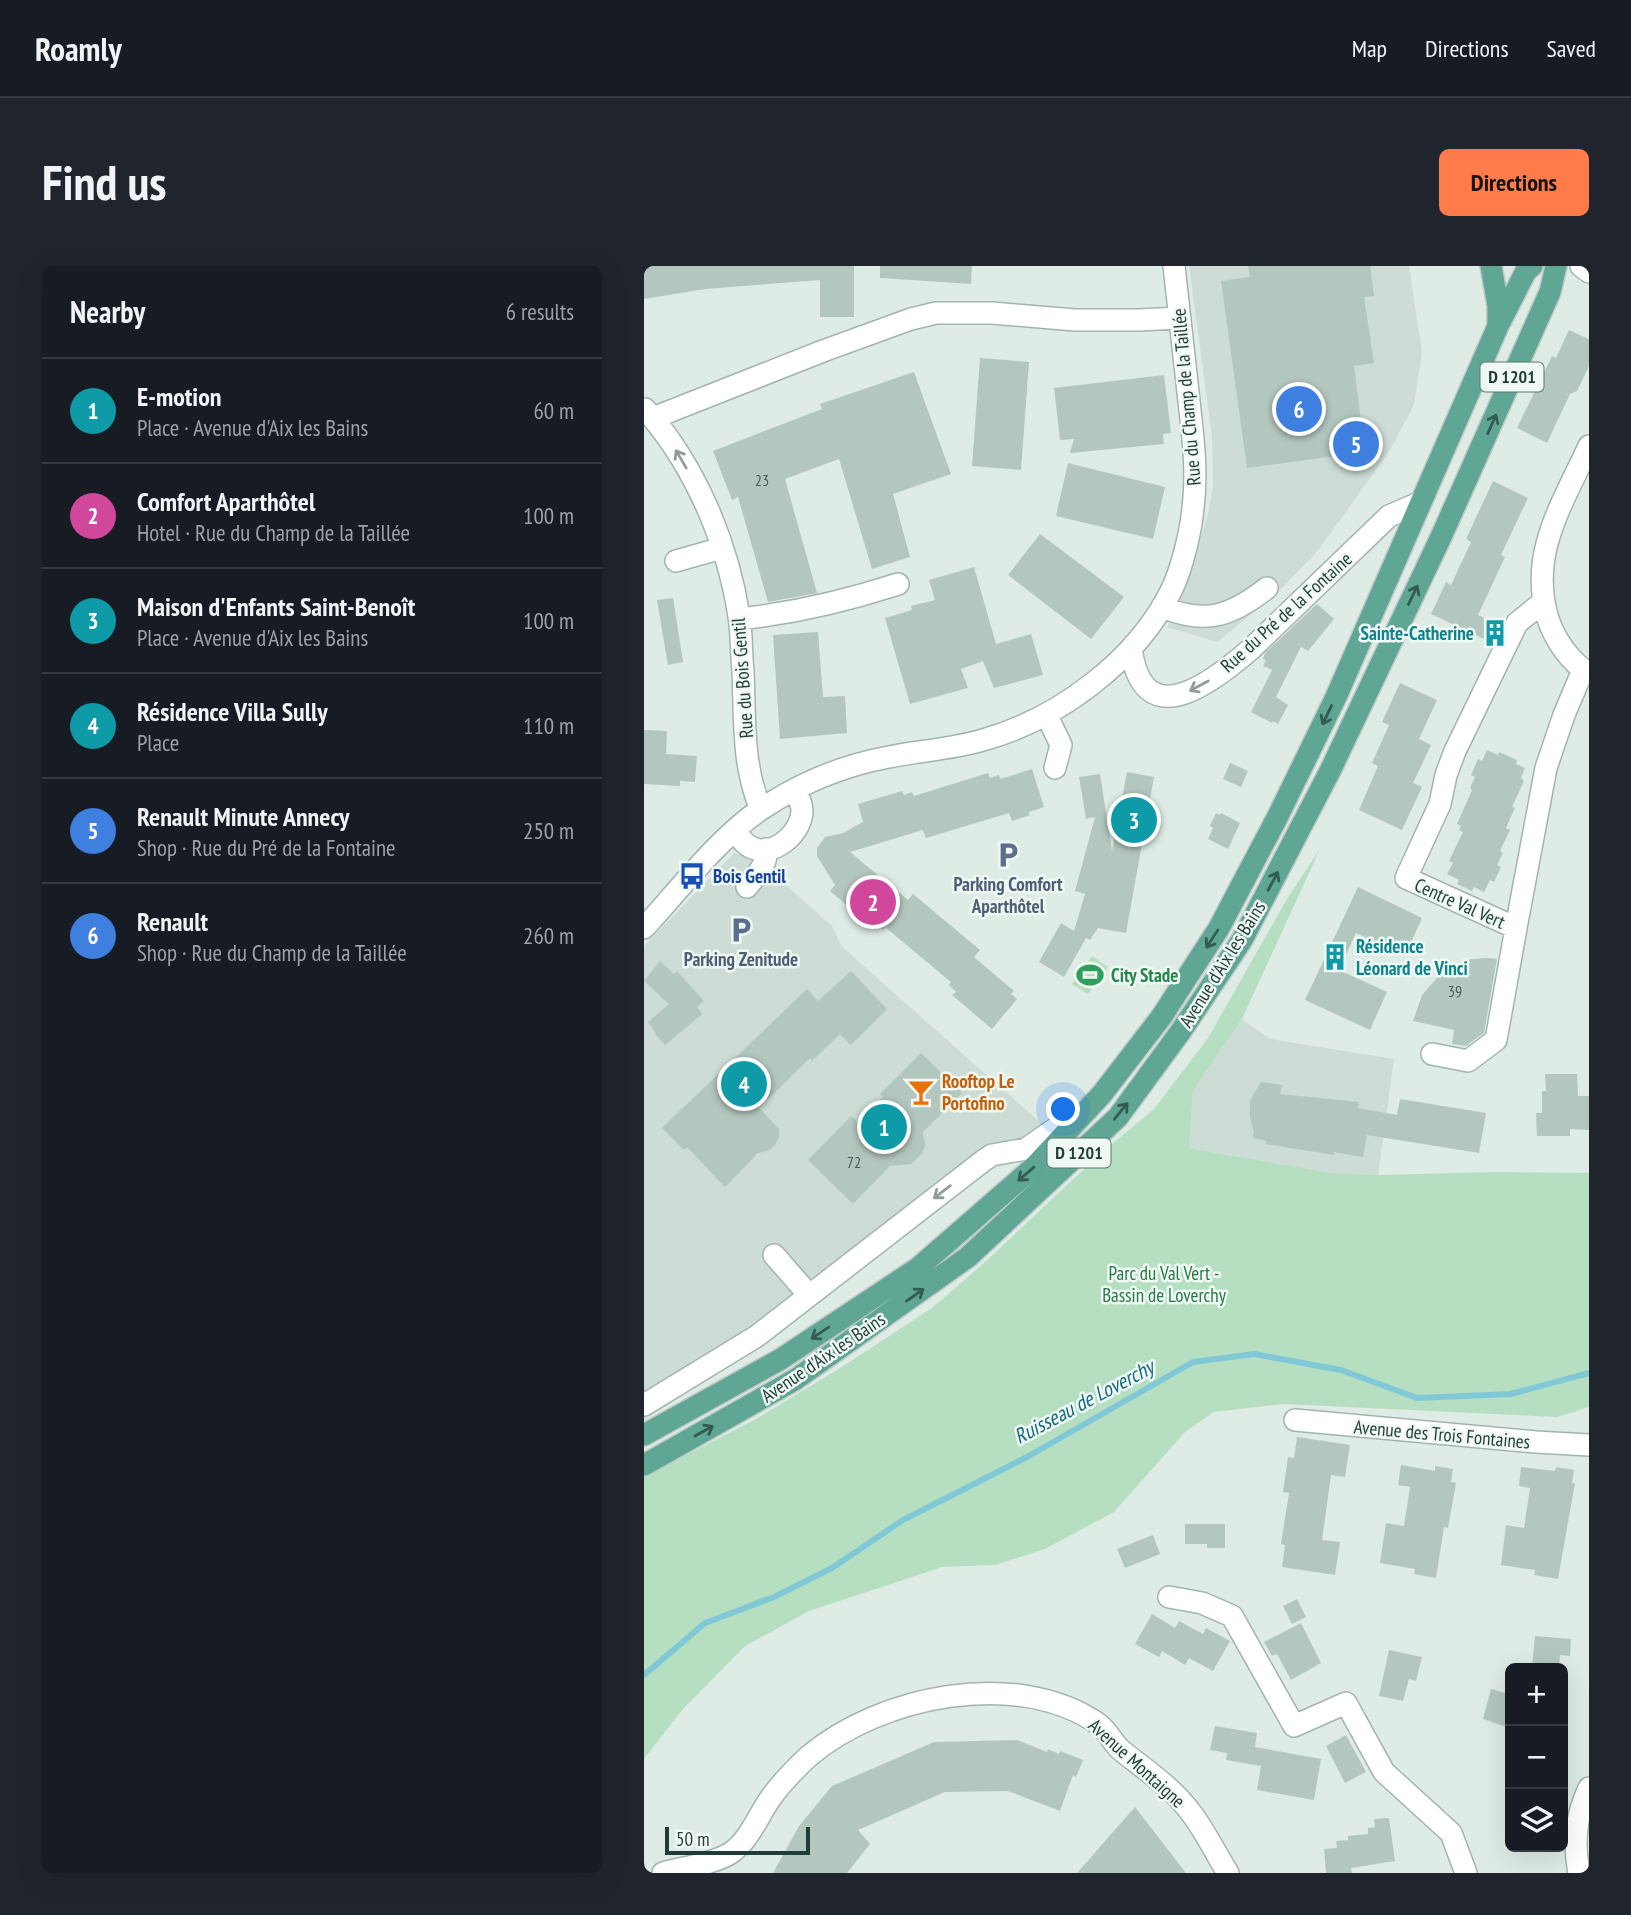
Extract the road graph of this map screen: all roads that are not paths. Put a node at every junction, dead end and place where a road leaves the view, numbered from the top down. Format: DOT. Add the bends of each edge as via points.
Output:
graph roads {
  1 [pos="1174,266"];
  2 [pos="1491,266"];
  3 [pos="1532,266"];
  4 [pos="1556,266"];
  5 [pos="1581,266"];
  6 [pos="1589,272"];
  7 [pos="1180,318"];
  8 [pos="1498,326"];
  9 [pos="649,412"];
  10 [pos="1589,446"];
  11 [pos="1419,503"];
  12 [pos="722,548"];
  13 [pos="676,561"];
  14 [pos="898,584"];
  15 [pos="1267,588"];
  16 [pos="1543,602"];
  17 [pos="1162,607"];
  18 [pos="740,619"];
  19 [pos="1131,648"];
  20 [pos="1586,672"];
  21 [pos="1046,714"];
  22 [pos="1055,768"];
  23 [pos="796,790"];
  24 [pos="761,809"];
  25 [pos="735,831"];
  26 [pos="766,849"];
  27 [pos="747,887"];
  28 [pos="644,928"];
  29 [pos="1516,928"];
  30 [pos="1432,1054"];
  31 [pos="1102,1094"];
  32 [pos="774,1255"];
  33 [pos="809,1295"];
  34 [pos="644,1405"];
  35 [pos="1295,1420"];
  36 [pos="644,1435"];
  37 [pos="1589,1445"];
  38 [pos="644,1465"];
  39 [pos="1169,1597"];
  40 [pos="1589,1788"];
  41 [pos="1227,1872"];
  42 [pos="663,1873"];
  43 [pos="1466,1873"];
  44 [pos="1578,1873"];
  1 -- 7 [label="street, Rue du Champ de la Taillée"];
  2 -- 8 [label="main road"];
  3 -- 8 [label="main road, Avenue d'Aix les Bains / D 1201"];
  38 -- 4 [label="main road, Avenue d'Aix les Bains / D 1201, one-way" via="796,1379 968,1257 1118,1116 1242,940 1330,771 1441,537 1550,292"];
  5 -- 6 [label="street"];
  7 -- 9 [label="street" via="1075,320 936,313"];
  7 -- 17 [label="street, Rue du Champ de la Taillée" via="1195,477 1193,510 1173,587"];
  8 -- 11 [label="main road, Avenue d'Aix les Bains / D 1201"];
  12 -- 9 [label="street, Rue du Bois Gentil, one-way" via="696,485"];
  10 -- 16 [label="street" via="1549,533 1542,567"];
  11 -- 19 [label="street, Rue du Pré de la Fontaine, one-way" via="1389,516 1252,648 1199,687 1173,697 1155,694 1137,676"];
  11 -- 31 [label="main road, Avenue d'Aix les Bains / D 1201, one-way" via="1336,697 1219,928 1162,1016"];
  12 -- 13 [label="street"];
  12 -- 18 [label="street, Rue du Bois Gentil"];
  14 -- 18 [label="street, Rue du Bois Gentil" via="784,614"];
  15 -- 17 [label="street" via="1243,607 1213,617 1183,616"];
  16 -- 20 [label="street" via="1559,642"];
  16 -- 29 [label="street, Centre Val Vert" via="1517,623 1455,751 1440,804 1406,878"];
  17 -- 19 [label="street, Rue du Champ de la Taillée"];
  18 -- 24 [label="street, Rue du Bois Gentil" via="747,756"];
  19 -- 21 [label="street, Rue du Champ de la Taillée" via="1080,693"];
  20 -- 29 [label="street, Centre Val Vert" via="1564,715 1546,768"];
  21 -- 22 [label="street" via="1069,750"];
  21 -- 23 [label="street, Rue du Champ de la Taillée" via="971,744 856,764"];
  23 -- 24 [label="street, Rue du Champ de la Taillée"];
  23 -- 26 [label="street" via="802,815 793,834"];
  24 -- 25 [label="street, Rue du Champ de la Taillée"];
  25 -- 26 [label="street" via="756,850"];
  25 -- 28 [label="street, Rue du Champ de la Taillée"];
  26 -- 27 [label="street" via="767,858"];
  29 -- 30 [label="street" via="1496,1040 1468,1061"];
  31 -- 33 [label="street, one-way" via="1026,1149 983,1161"];
  31 -- 36 [label="main road, Avenue d'Aix les Bains / D 1201, one-way" via="1035,1166 918,1268 781,1359"];
  32 -- 33 [label="street"];
  33 -- 34 [label="street" via="757,1336"];
  35 -- 37 [label="street, Avenue des Trois Fontaines"];
  39 -- 43 [label="street" via="1202,1603 1232,1616 1294,1726 1346,1703 1384,1772 1451,1833"];
  40 -- 44 [label="street" via="1578,1811"];
  41 -- 42 [label="street, Avenue Montaigne" via="1176,1795 1120,1749 1100,1725 1056,1704 976,1694 902,1705 845,1731 808,1757 786,1780 735,1849 723,1857"];
}
